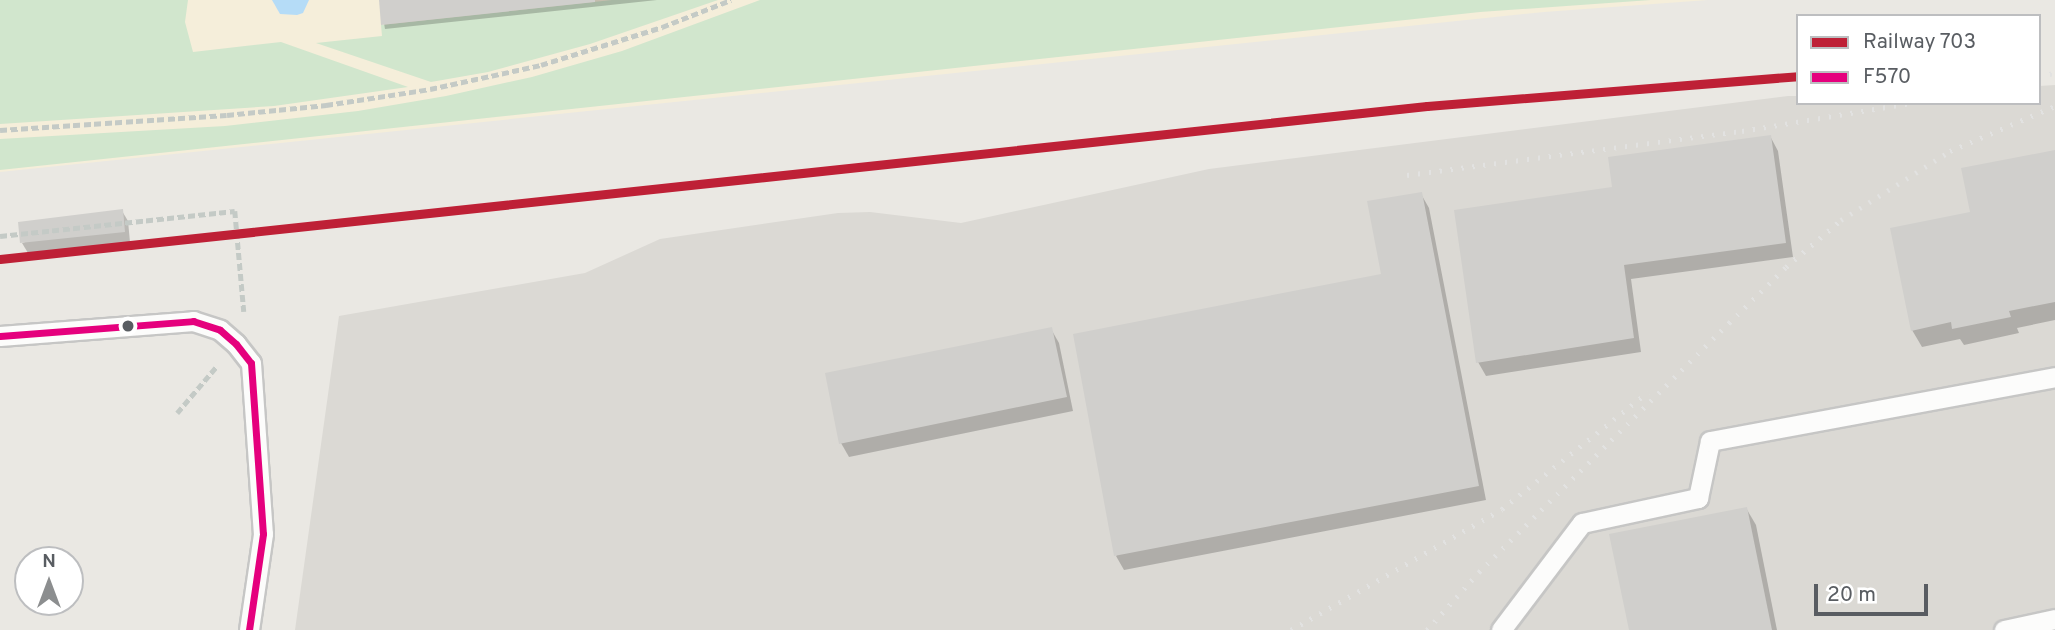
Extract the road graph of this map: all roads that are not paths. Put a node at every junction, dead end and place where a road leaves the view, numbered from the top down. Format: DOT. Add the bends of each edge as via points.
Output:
graph roads {
  1 [pos="0,336"];
  2 [pos="2055,377"];
  3 [pos="2055,619"];
  4 [pos="249,630"];
  5 [pos="1501,630"];
  6 [pos="2004,630"];
  1 -- 4 [label="lane" via="193,321 220,330 236,344 251,363 263,534"];
  2 -- 5 [label="lane" via="1710,440 1698,498 1582,523"];
  3 -- 6 [label="lane"];
}
